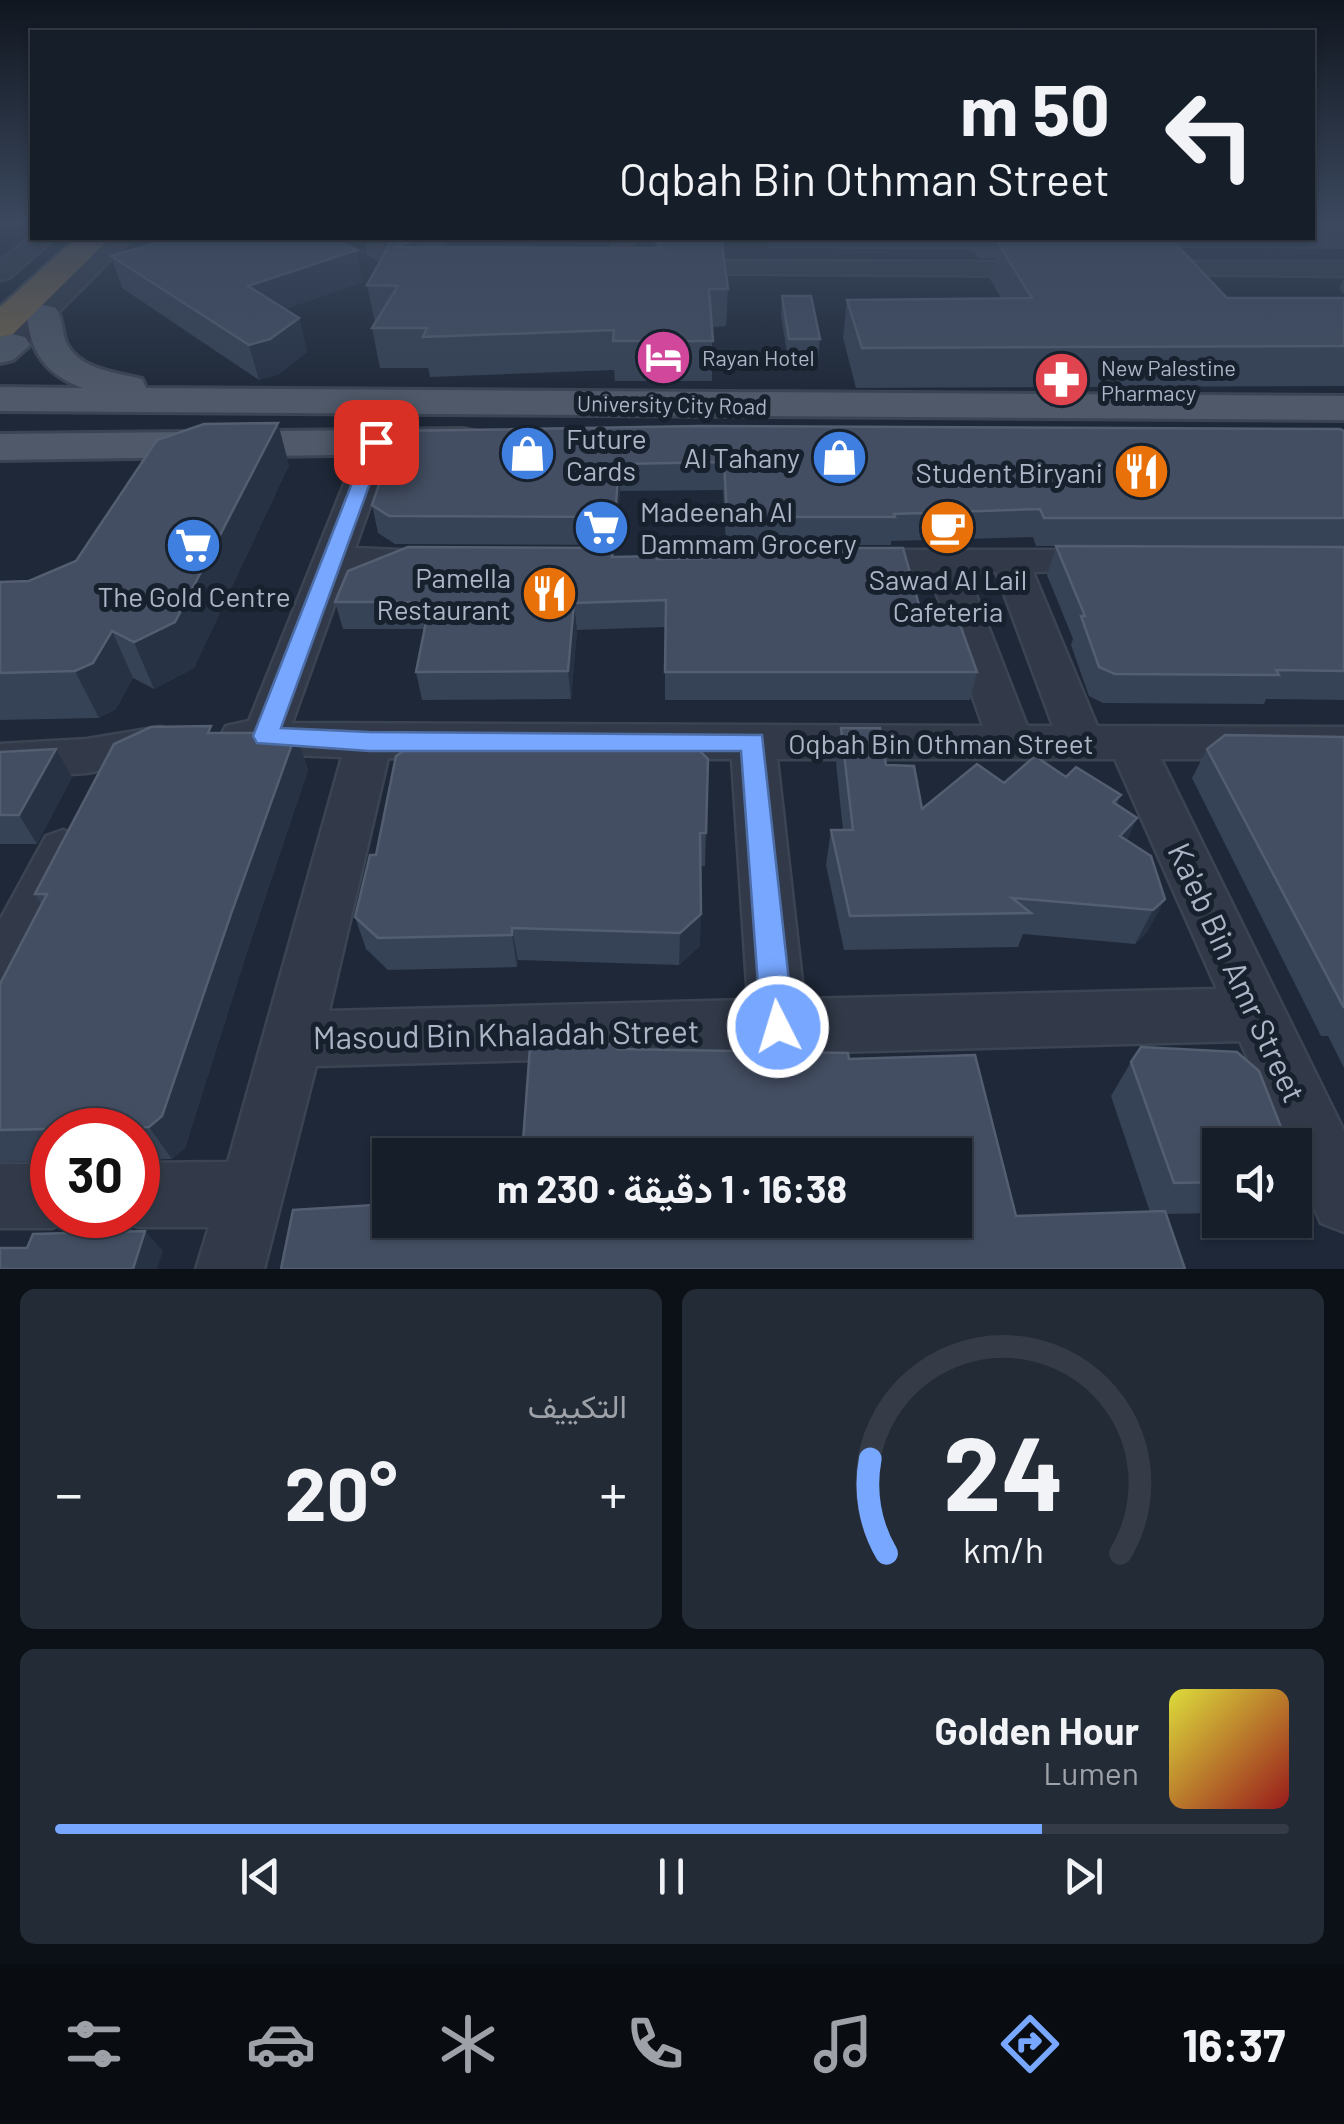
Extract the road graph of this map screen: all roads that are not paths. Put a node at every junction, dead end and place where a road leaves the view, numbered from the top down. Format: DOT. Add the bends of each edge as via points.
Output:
graph roads {
  1 [pos="19,280"];
  2 [pos="58,280"];
  3 [pos="79,280"];
  4 [pos="1307,280"];
  5 [pos="1319,291"];
  6 [pos="0,297"];
  7 [pos="44,316"];
  8 [pos="3,345"];
  9 [pos="0,399"];
  10 [pos="188,399"];
  11 [pos="618,403"];
  12 [pos="0,422"];
  13 [pos="1343,430"];
  14 [pos="376,442"];
  15 [pos="118,446"];
  16 [pos="0,447"];
  17 [pos="0,471"];
  18 [pos="334,559"];
  19 [pos="473,560"];
  20 [pos="826,560"];
  21 [pos="944,560"];
  22 [pos="1010,560"];
  23 [pos="1148,560"];
  24 [pos="266,736"];
  25 [pos="369,742"];
  26 [pos="753,742"];
  27 [pos="1012,744"];
  28 [pos="1106,744"];
  29 [pos="1344,744"];
  30 [pos="113,752"];
  31 [pos="0,760"];
  32 [pos="0,973"];
  33 [pos="1258,1014"];
  34 [pos="778,1027"];
  35 [pos="294,1038"];
  36 [pos="250,1194"];
  37 [pos="160,1195"];
  38 [pos="0,1196"];
  39 [pos="30,1196"];
  40 [pos="1344,1200"];
  41 [pos="230,1269"];
  1 -- 6 [label="highway"];
  2 -- 8 [label="highway"];
  3 -- 7 [label="street"];
  4 -- 5 [label="street"];
  7 -- 8 [label="street"];
  7 -- 10 [label="main road" via="45,342 71,369 109,384"];
  9 -- 10 [label="main road, University City Road"];
  10 -- 11 [label="main road, University City Road"];
  11 -- 12 [label="main road" via="532,416"];
  11 -- 13 [label="main road, University City Road"];
  13 -- 14 [label="main road, University City Road"];
  14 -- 15 [label="main road, University City Road"];
  14 -- 18 [label="street"];
  15 -- 16 [label="main road, University City Road"];
  15 -- 17 [label="main road"];
  18 -- 19 [label="street"];
  18 -- 24 [label="street"];
  20 -- 21 [label="street"];
  21 -- 22 [label="street"];
  21 -- 27 [label="street"];
  22 -- 23 [label="street"];
  22 -- 28 [label="street, Ka'eb Bin Amr Street"];
  24 -- 25 [label="street, Oqbah Bin Othman Street"];
  24 -- 30 [label="street, Oqbah Bin Othman Street"];
  25 -- 26 [label="street, Oqbah Bin Othman Street"];
  25 -- 35 [label="street"];
  26 -- 27 [label="street, Oqbah Bin Othman Street"];
  26 -- 34 [label="street"];
  27 -- 28 [label="street, Oqbah Bin Othman Street"];
  28 -- 29 [label="street, Oqbah Bin Othman Street"];
  28 -- 33 [label="street, Ka'eb Bin Amr Street"];
  30 -- 31 [label="street, Oqbah Bin Othman Street"];
  30 -- 32 [label="street"];
  33 -- 34 [label="street, Masoud Bin Khaladah Street"];
  33 -- 40 [label="street, Ka'eb Bin Amr Street"];
  34 -- 35 [label="street, Masoud Bin Khaladah Street"];
  35 -- 36 [label="street"];
  36 -- 37 [label="street"];
  36 -- 41 [label="street"];
  38 -- 39 [label="street"];
}
